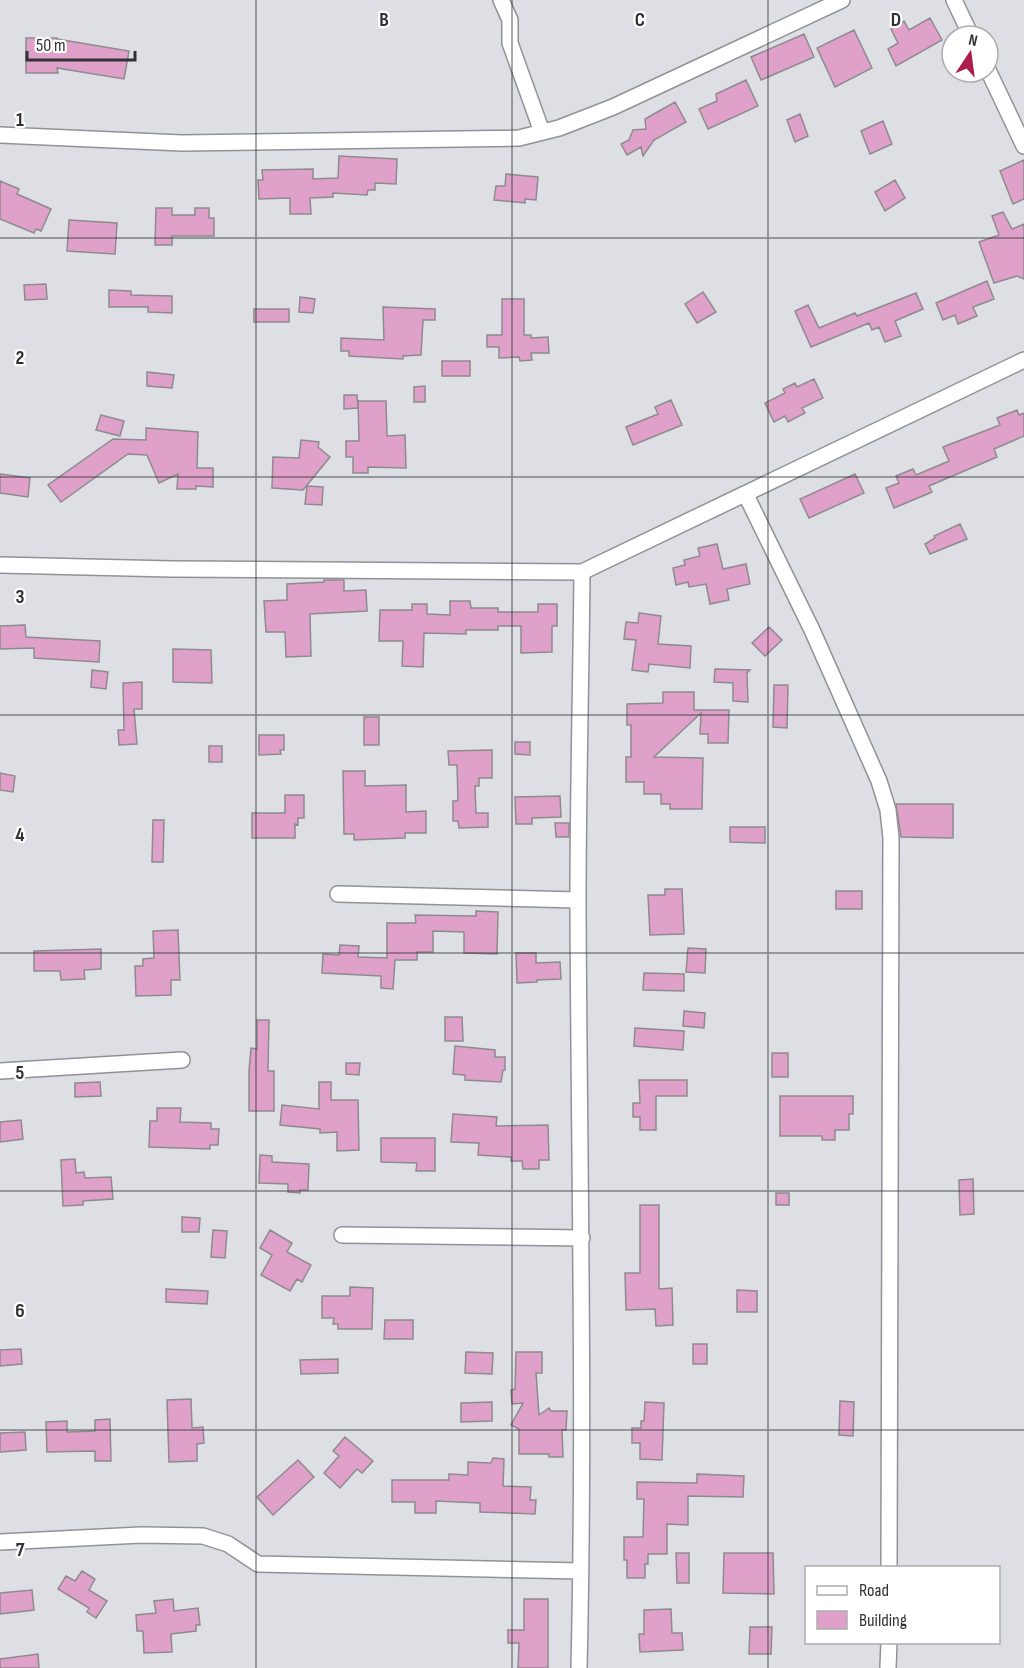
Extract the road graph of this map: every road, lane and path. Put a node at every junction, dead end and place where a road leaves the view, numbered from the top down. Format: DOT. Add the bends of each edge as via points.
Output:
graph roads {
  1 [pos="501,0"];
  2 [pos="842,0"];
  3 [pos="954,0"];
  4 [pos="966,24"];
  5 [pos="995,84"];
  6 [pos="542,132"];
  7 [pos="0,135"];
  8 [pos="1024,146"];
  9 [pos="1024,360"];
  10 [pos="746,495"];
  11 [pos="0,565"];
  12 [pos="582,572"];
  13 [pos="338,894"];
  14 [pos="578,900"];
  15 [pos="182,1060"];
  16 [pos="0,1071"];
  17 [pos="342,1235"];
  18 [pos="582,1238"];
  19 [pos="0,1542"];
  20 [pos="889,1566"];
  21 [pos="581,1571"];
  22 [pos="889,1644"];
  23 [pos="579,1668"];
  24 [pos="888,1668"];
  1 -- 6 [label="street" via="510,20 510,43"];
  2 -- 6 [label="street" via="612,107"];
  3 -- 4 [label="street"];
  5 -- 8 [label="street"];
  6 -- 7 [label="street" via="519,138 182,142"];
  9 -- 10 [label="street"];
  10 -- 12 [label="street"];
  10 -- 20 [label="street" via="855,724 888,810"];
  11 -- 12 [label="street"];
  12 -- 14 [label="street"];
  13 -- 14 [label="street"];
  14 -- 18 [label="street"];
  15 -- 16 [label="street"];
  17 -- 18 [label="street"];
  18 -- 21 [label="street"];
  19 -- 21 [label="street" via="203,1536 228,1544 258,1564"];
  21 -- 23 [label="street"];
  22 -- 24 [label="street"];
}
